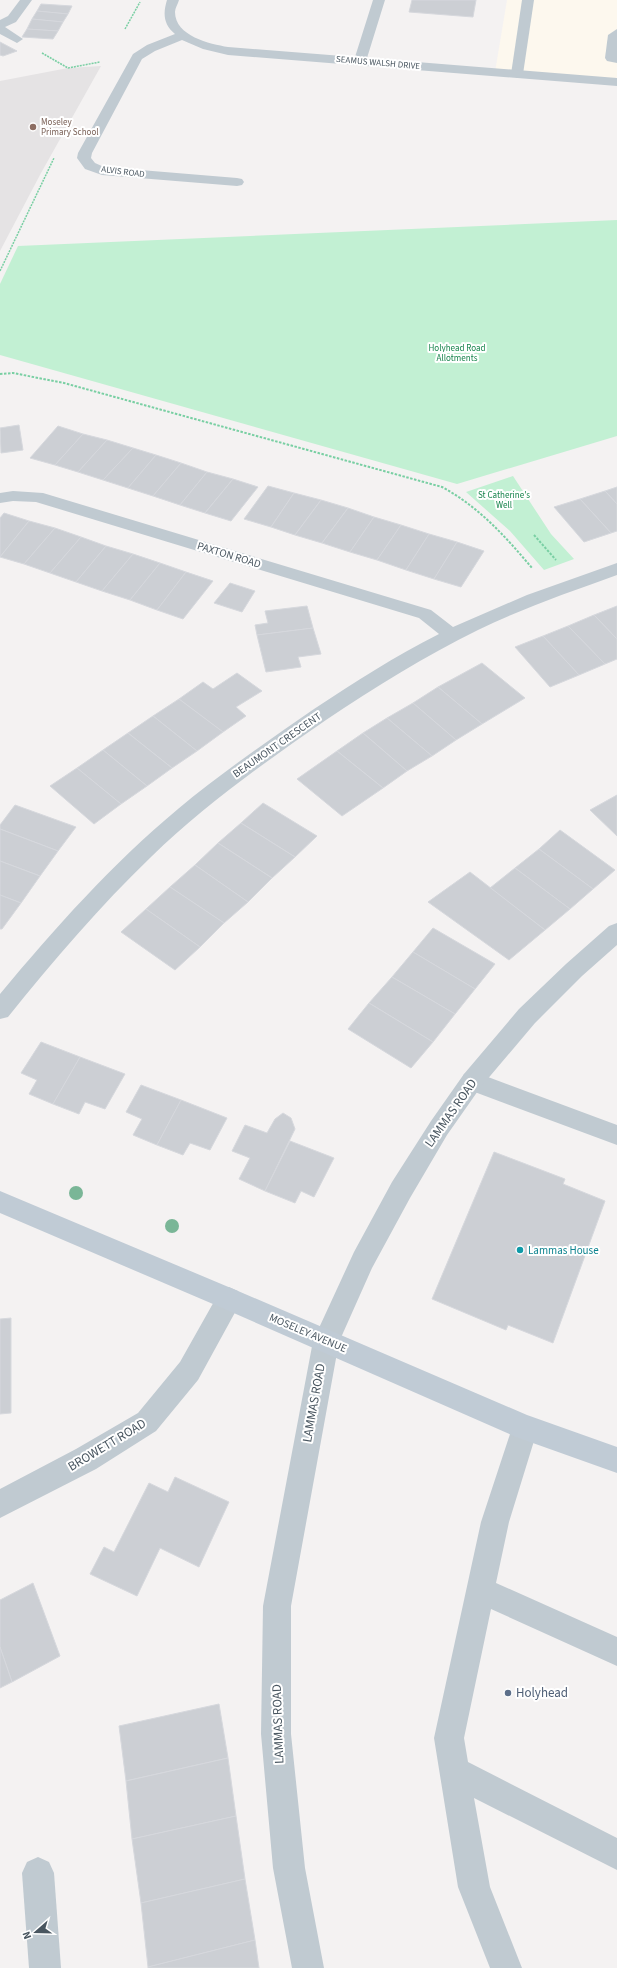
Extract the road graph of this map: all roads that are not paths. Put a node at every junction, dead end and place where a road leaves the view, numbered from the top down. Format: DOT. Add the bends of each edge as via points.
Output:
graph roads {
  1 [pos="26,0"];
  2 [pos="173,0"];
  3 [pos="379,0"];
  4 [pos="528,0"];
  5 [pos="0,25"];
  6 [pos="0,29"];
  7 [pos="617,33"];
  8 [pos="183,35"];
  9 [pos="17,39"];
  10 [pos="617,58"];
  11 [pos="360,61"];
  12 [pos="517,74"];
  13 [pos="617,82"];
  14 [pos="237,182"];
  15 [pos="0,498"];
  16 [pos="617,569"];
  17 [pos="452,635"];
  18 [pos="617,932"];
  19 [pos="0,1010"];
  20 [pos="472,1081"];
  21 [pos="617,1135"];
  22 [pos="0,1202"];
  23 [pos="229,1299"];
  24 [pos="326,1341"];
  25 [pos="525,1428"];
  26 [pos="617,1460"];
  27 [pos="0,1504"];
  28 [pos="480,1590"];
  29 [pos="617,1652"];
  30 [pos="454,1771"];
  31 [pos="617,1855"];
  32 [pos="38,1873"];
  33 [pos="45,1968"];
  34 [pos="308,1968"];
  35 [pos="506,1968"];
  1 -- 5 [label="street" via="12,19"];
  2 -- 8 [label="street, SEAMUS WALSH DRIVE" via="170,12 172,22"];
  3 -- 11 [label="street"];
  4 -- 12 [label="street"];
  6 -- 9 [label="street"];
  7 -- 10 [label="street" via="614,34 611,58"];
  8 -- 11 [label="street, SEAMUS WALSH DRIVE" via="210,48"];
  8 -- 14 [label="street, ALVIS ROAD" via="151,48 137,57 84,158 90,166 102,171"];
  11 -- 12 [label="street, SEAMUS WALSH DRIVE"];
  12 -- 13 [label="street, SEAMUS WALSH DRIVE"];
  15 -- 17 [label="street, PAXTON ROAD" via="37,497 425,614"];
  16 -- 17 [label="street, BEAUMONT CRESCENT" via="552,591"];
  17 -- 19 [label="street, BEAUMONT CRESCENT" via="344,698 251,762 205,798 165,832 95,902"];
  18 -- 20 [label="street, LAMMAS ROAD" via="527,1016"];
  20 -- 21 [label="street"];
  20 -- 24 [label="street, LAMMAS ROAD" via="401,1190 363,1260"];
  22 -- 23 [label="main road, MOSELEY AVENUE"];
  23 -- 24 [label="main road, MOSELEY AVENUE"];
  23 -- 27 [label="street, BROWETT ROAD" via="189,1371 146,1422 86,1459"];
  24 -- 25 [label="main road, MOSELEY AVENUE"];
  24 -- 34 [label="street, LAMMAS ROAD" via="277,1606 276,1734 289,1868"];
  25 -- 26 [label="main road, MOSELEY AVENUE"];
  25 -- 28 [label="street" via="495,1522"];
  28 -- 29 [label="street"];
  28 -- 30 [label="street" via="449,1738"];
  30 -- 31 [label="street"];
  30 -- 35 [label="street" via="474,1887"];
  32 -- 33 [label="street"];
}
